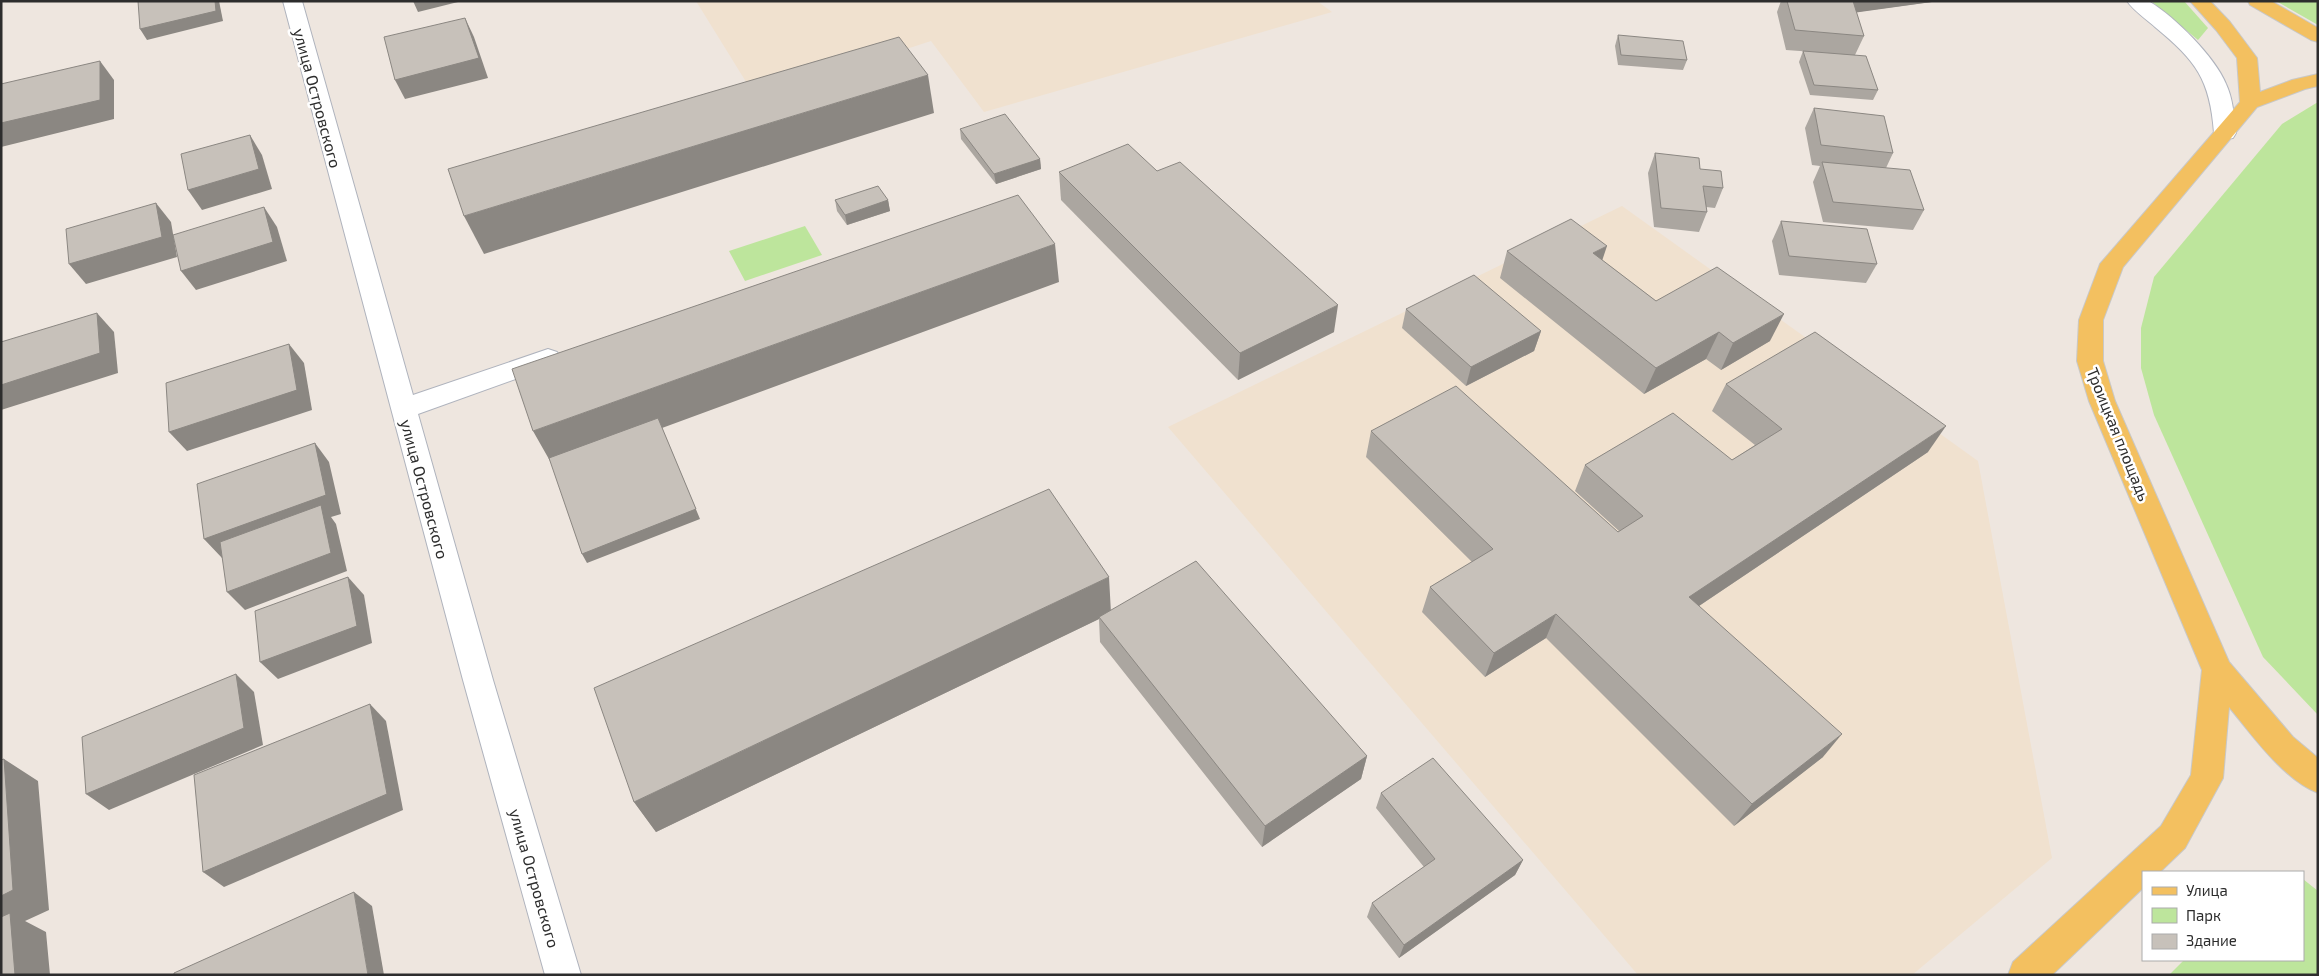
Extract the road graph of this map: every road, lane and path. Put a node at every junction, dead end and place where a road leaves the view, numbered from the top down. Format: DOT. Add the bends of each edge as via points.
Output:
graph roads {
  1 [pos="292,1"];
  2 [pos="2136,1"];
  3 [pos="2199,1"];
  4 [pos="2257,1"];
  5 [pos="2318,36"];
  6 [pos="2318,80"];
  7 [pos="2250,103"];
  8 [pos="2225,132"];
  9 [pos="567,352"];
  10 [pos="403,409"];
  11 [pos="2218,670"];
  12 [pos="2318,778"];
  13 [pos="563,975"];
  14 [pos="2026,975"];
  1 -- 10 [label="street, улица Островского"];
  2 -- 8 [label="street" via="2192,47 2210,73 2221,97"];
  3 -- 7 [label="main road" via="2224,26 2247,58"];
  4 -- 5 [label="main road"];
  6 -- 7 [label="main road, Троицкая площадь"];
  7 -- 8 [label="main road, Троицкая площадь"];
  8 -- 11 [label="main road, Троицкая площадь" via="2112,264 2091,320 2090,361 2102,401"];
  9 -- 10 [label="street"];
  10 -- 13 [label="street, улица Островского"];
  11 -- 12 [label="main road, Троицкая площадь" via="2282,747"];
  11 -- 14 [label="main road" via="2207,778 2173,837"];
}
